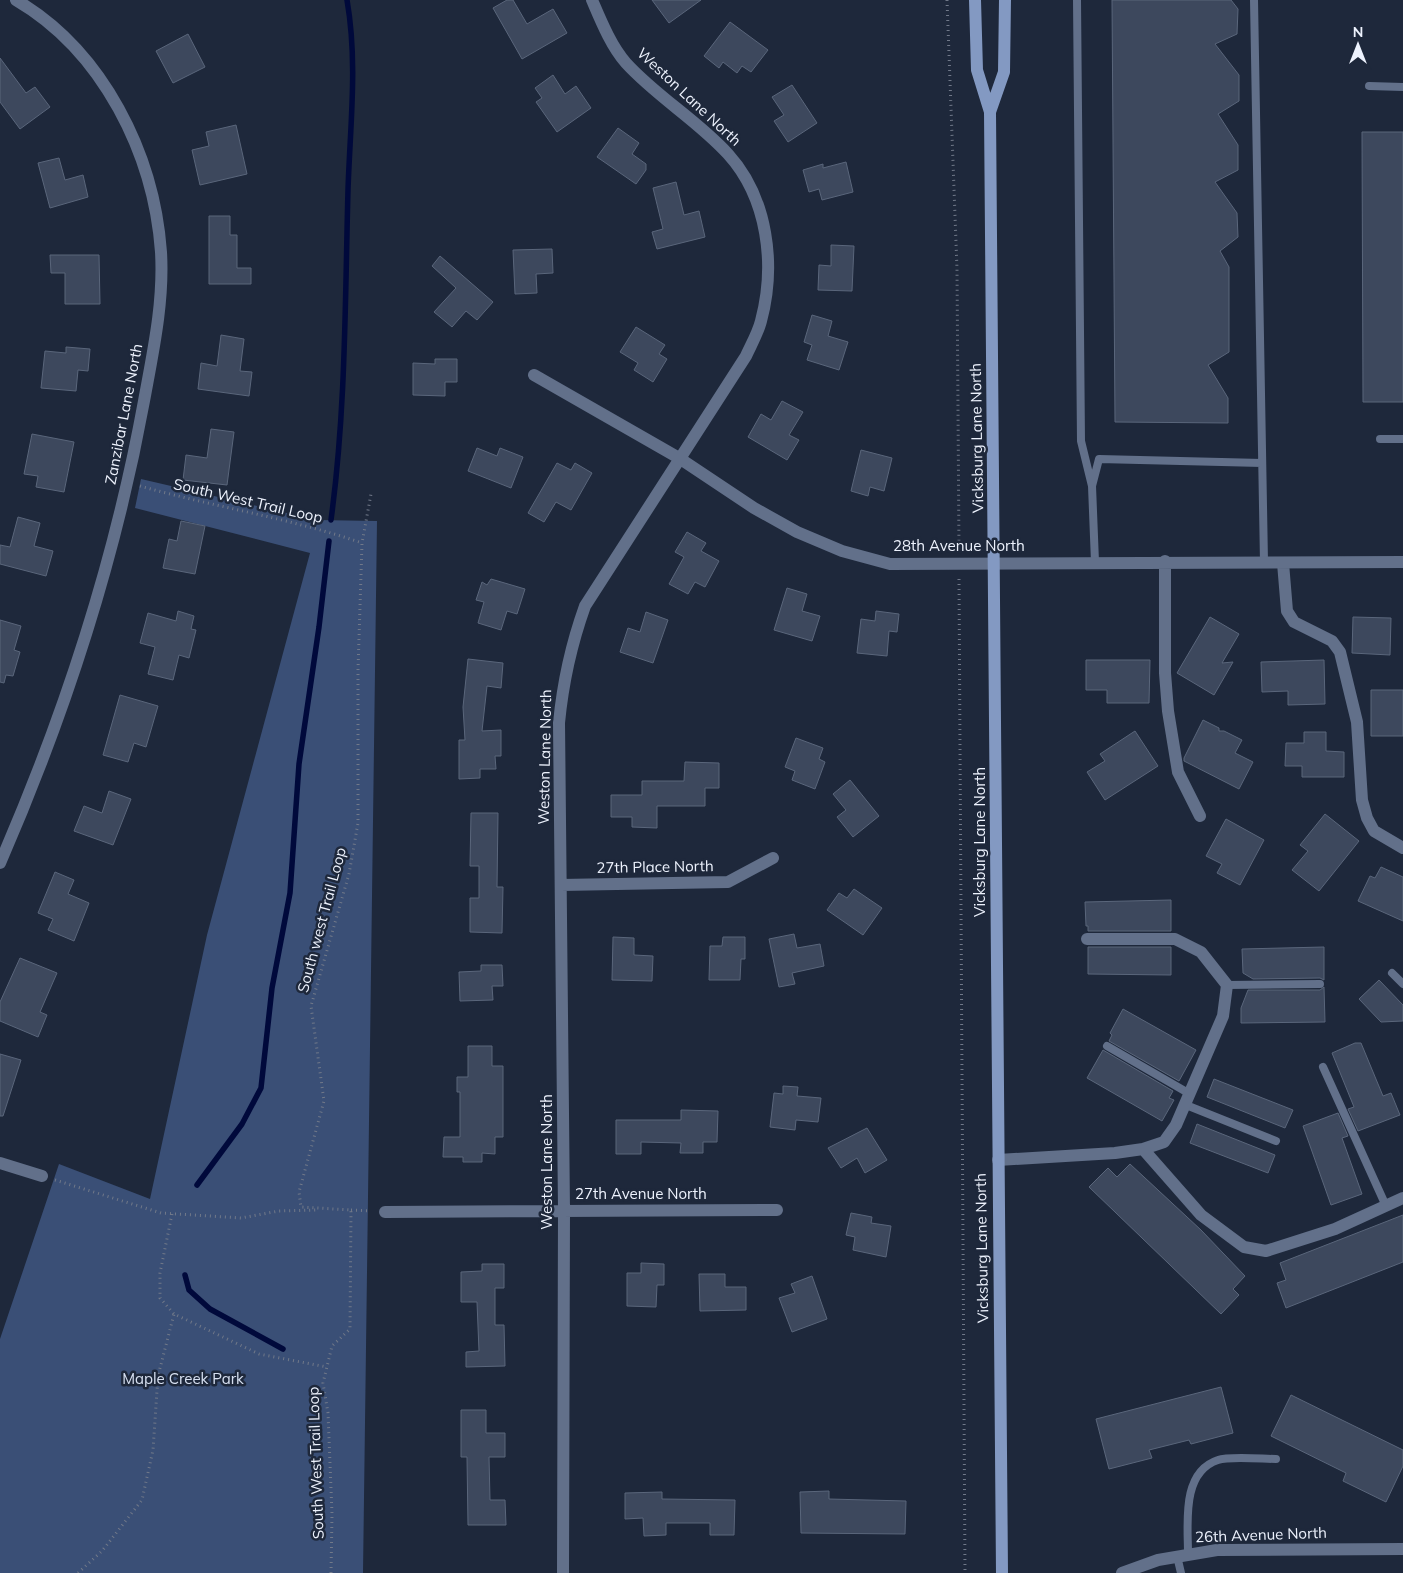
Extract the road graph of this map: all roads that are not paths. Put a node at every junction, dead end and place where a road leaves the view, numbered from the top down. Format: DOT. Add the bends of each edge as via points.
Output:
graph roads {
  1 [pos="16,0"];
  2 [pos="592,0"];
  3 [pos="975,0"];
  4 [pos="1005,0"];
  5 [pos="1077,0"];
  6 [pos="1254,0"];
  7 [pos="1369,86"];
  8 [pos="1403,87"];
  9 [pos="990,112"];
  10 [pos="534,375"];
  11 [pos="1403,438"];
  12 [pos="1380,439"];
  13 [pos="679,458"];
  14 [pos="1262,463"];
  15 [pos="1092,486"];
  16 [pos="1165,561"];
  17 [pos="1095,562"];
  18 [pos="1264,562"];
  19 [pos="1403,562"];
  20 [pos="995,563"];
  21 [pos="1283,563"];
  22 [pos="1200,816"];
  23 [pos="1403,848"];
  24 [pos="3,849"];
  25 [pos="773,858"];
  26 [pos="0,863"];
  27 [pos="561,885"];
  28 [pos="1088,938"];
  29 [pos="1392,973"];
  30 [pos="1320,984"];
  31 [pos="1403,984"];
  32 [pos="1227,985"];
  33 [pos="1107,1046"];
  34 [pos="1324,1067"];
  35 [pos="1188,1100"];
  36 [pos="1276,1141"];
  37 [pos="1143,1149"];
  38 [pos="998,1160"];
  39 [pos="0,1163"];
  40 [pos="42,1176"];
  41 [pos="1403,1198"];
  42 [pos="1386,1206"];
  43 [pos="564,1210"];
  44 [pos="777,1210"];
  45 [pos="385,1212"];
  46 [pos="1276,1459"];
  47 [pos="1403,1549"];
  48 [pos="1183,1554"];
  49 [pos="563,1573"];
  50 [pos="1002,1573"];
  51 [pos="1122,1573"];
  52 [pos="1181,1573"];
  1 -- 24 [label="street, Zanzibar Lane North" via="61,34 94,73 122,115 142,158 154,204 161,252 161,300 117,532 60,714"];
  2 -- 13 [label="street, Weston Lane North" via="605,30 625,62 729,155 749,185 762,218 768,253 768,289 761,324 746,356"];
  3 -- 9 [label="main road, Vicksburg Lane North" via="977,70"];
  4 -- 9 [label="main road, Vicksburg Lane North" via="1004,72"];
  5 -- 15 [label="lane" via="1081,441"];
  6 -- 14 [label="lane"];
  7 -- 8 [label="lane"];
  9 -- 20 [label="main road, Vicksburg Lane North"];
  10 -- 13 [label="street, 28th Avenue North"];
  11 -- 12 [label="lane"];
  13 -- 20 [label="street, 28th Avenue North" via="796,532 842,551 890,564"];
  13 -- 27 [label="street, Weston Lane North" via="584,606 571,644 562,682 559,723"];
  14 -- 15 [label="lane" via="1099,459"];
  14 -- 18 [label="lane"];
  15 -- 17 [label="lane"];
  16 -- 17 [label="street, 28th Avenue North"];
  16 -- 18 [label="street, 28th Avenue North"];
  16 -- 22 [label="street" via="1168,711 1178,772"];
  17 -- 20 [label="street, 28th Avenue North"];
  18 -- 21 [label="street, 28th Avenue North"];
  19 -- 21 [label="street, 28th Avenue North"];
  20 -- 38 [label="main road, Vicksburg Lane North"];
  21 -- 23 [label="street" via="1287,611 1294,622 1332,641 1340,652 1357,722 1362,800 1367,818 1374,831"];
  24 -- 26 [label="street, Zanzibar Lane North"];
  25 -- 27 [label="street, 27th Place North" via="728,882"];
  27 -- 43 [label="street, Weston Lane North"];
  28 -- 32 [label="street" via="1175,939 1201,952"];
  29 -- 31 [label="lane"];
  30 -- 32 [label="lane"];
  32 -- 35 [label="street" via="1224,1016"];
  33 -- 35 [label="lane"];
  34 -- 42 [label="lane"];
  35 -- 36 [label="lane"];
  35 -- 37 [label="street" via="1164,1142"];
  37 -- 38 [label="street"];
  37 -- 42 [label="street" via="1201,1216 1244,1247 1266,1251 1335,1229"];
  38 -- 50 [label="main road, Vicksburg Lane North"];
  39 -- 40 [label="street"];
  41 -- 42 [label="street"];
  43 -- 44 [label="street, 27th Avenue North"];
  43 -- 45 [label="street, 27th Avenue North"];
  43 -- 49 [label="street, Weston Lane North"];
  46 -- 48 [label="lane" via="1218,1460 1199,1473 1189,1498"];
  47 -- 48 [label="street, 26th Avenue North" via="1217,1550"];
  48 -- 51 [label="street, 26th Avenue North"];
  48 -- 52 [label="lane"];
}
